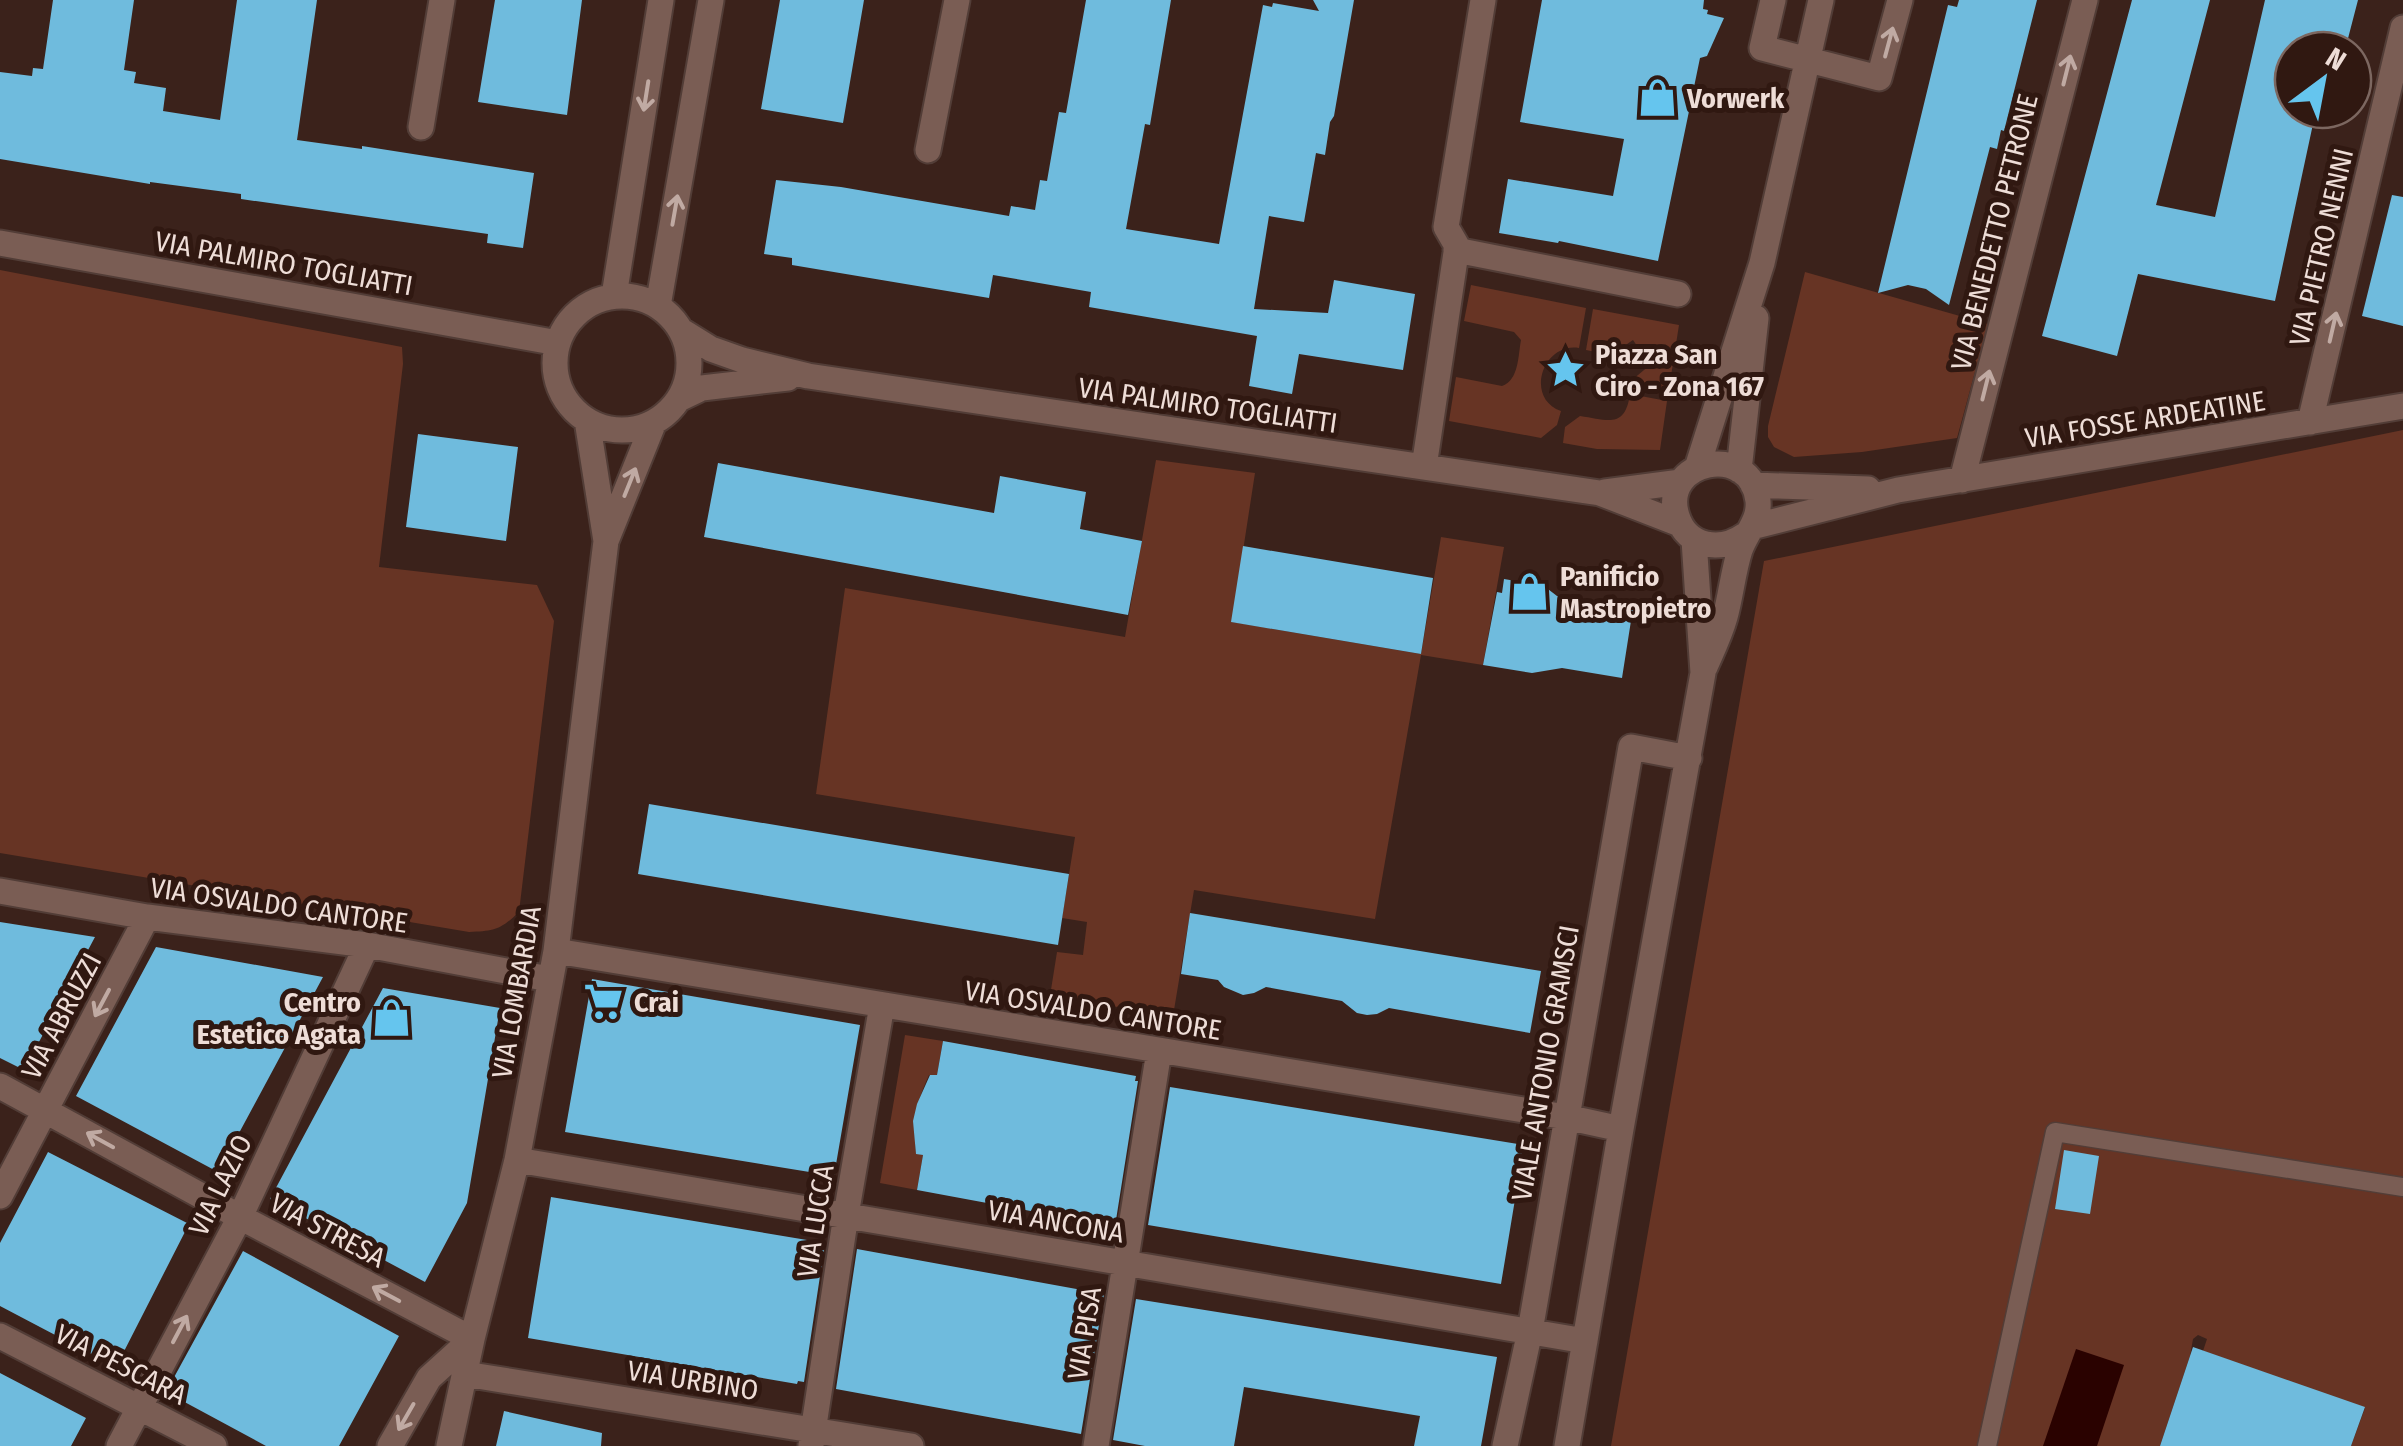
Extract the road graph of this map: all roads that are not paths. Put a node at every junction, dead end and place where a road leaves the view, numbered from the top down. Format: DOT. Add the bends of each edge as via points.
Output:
graph roads {
  1 [pos="442,0"];
  2 [pos="661,0"];
  3 [pos="710,0"];
  4 [pos="957,0"];
  5 [pos="1483,0"];
  6 [pos="1773,0"];
  7 [pos="1822,0"];
  8 [pos="1900,0"];
  9 [pos="2085,0"];
  10 [pos="2403,28"];
  11 [pos="1806,59"];
  12 [pos="421,127"];
  13 [pos="928,150"];
  14 [pos="0,243"];
  15 [pos="1456,250"];
  16 [pos="1762,263"];
  17 [pos="1678,294"];
  18 [pos="614,296"];
  19 [pos="658,306"];
  20 [pos="682,331"];
  21 [pos="558,343"];
  22 [pos="808,376"];
  23 [pos="679,398"];
  24 [pos="2403,406"];
  25 [pos="587,420"];
  26 [pos="654,422"];
  27 [pos="2310,422"];
  28 [pos="1424,467"];
  29 [pos="1689,475"];
  30 [pos="1746,477"];
  31 [pos="1962,480"];
  32 [pos="1898,490"];
  33 [pos="1600,493"];
  34 [pos="1748,531"];
  35 [pos="1687,532"];
  36 [pos="606,541"];
  37 [pos="1703,673"];
  38 [pos="1689,758"];
  39 [pos="0,891"];
  40 [pos="147,917"];
  41 [pos="366,945"];
  42 [pos="556,951"];
  43 [pos="549,979"];
  44 [pos="882,1005"];
  45 [pos="1159,1052"];
  46 [pos="0,1086"];
  47 [pos="46,1110"];
  48 [pos="1566,1117"];
  49 [pos="1621,1128"];
  50 [pos="517,1160"];
  51 [pos="2403,1186"];
  52 [pos="0,1196"];
  53 [pos="846,1215"];
  54 [pos="240,1217"];
  55 [pos="1125,1263"];
  56 [pos="1530,1332"];
  57 [pos="0,1336"];
  58 [pos="472,1339"];
  59 [pos="1585,1341"];
  60 [pos="465,1374"];
  61 [pos="138,1407"];
  62 [pos="812,1438"];
  63 [pos="118,1446"];
  64 [pos="214,1446"];
  65 [pos="390,1446"];
  66 [pos="449,1446"];
  67 [pos="912,1446"];
  68 [pos="1096,1446"];
  69 [pos="1506,1446"];
  70 [pos="1567,1446"];
  71 [pos="1988,1446"];
  1 -- 12 [label="street"];
  2 -- 18 [label="street, one-way"];
  19 -- 3 [label="street, one-way"];
  4 -- 13 [label="street"];
  5 -- 15 [label="street" via="1446,227"];
  6 -- 11 [label="street" via="1762,48"];
  7 -- 11 [label="street"];
  11 -- 8 [label="street, one-way" via="1879,78"];
  31 -- 9 [label="street, VIA BENEDETTO PETRONE, one-way"];
  27 -- 10 [label="street, VIA PIETRO NENNI, one-way"];
  11 -- 16 [label="street"];
  14 -- 21 [label="street, VIA PALMIRO TOGLIATTI"];
  15 -- 17 [label="street"];
  15 -- 28 [label="street"];
  16 -- 29 [label="street"];
  16 -- 30 [label="street"];
  18 -- 19 [label="street"];
  18 -- 21 [label="street" via="576,314"];
  19 -- 20 [label="street"];
  20 -- 22 [label="street, VIA PALMIRO TOGLIATTI" via="742,360"];
  20 -- 23 [label="street" via="690,365"];
  21 -- 25 [label="street" via="563,394"];
  22 -- 23 [label="street, VIA PALMIRO TOGLIATTI" via="702,388"];
  22 -- 28 [label="street, VIA PALMIRO TOGLIATTI"];
  23 -- 26 [label="street"];
  24 -- 27 [label="street, VIA FOSSE ARDEATINE"];
  25 -- 26 [label="street" via="620,430"];
  25 -- 36 [label="street, VIA LOMBARDIA"];
  36 -- 26 [label="street, VIA LOMBARDIA, one-way"];
  27 -- 31 [label="street, VIA FOSSE ARDEATINE"];
  28 -- 33 [label="street, VIA PALMIRO TOGLIATTI"];
  29 -- 30 [label="street" via="1718,463"];
  29 -- 33 [label="street, VIA PALMIRO TOGLIATTI"];
  29 -- 35 [label="street" via="1675,511"];
  30 -- 32 [label="street"];
  30 -- 34 [label="street" via="1758,506"];
  31 -- 32 [label="street, VIA FOSSE ARDEATINE"];
  32 -- 34 [label="street"];
  33 -- 35 [label="street, VIA PALMIRO TOGLIATTI"];
  34 -- 35 [label="street" via="1722,546"];
  34 -- 37 [label="street"];
  35 -- 37 [label="street"];
  36 -- 42 [label="street, VIA LOMBARDIA"];
  37 -- 38 [label="street"];
  38 -- 48 [label="street, VIALE ANTONIO GRAMSCI" via="1631,747"];
  38 -- 49 [label="street"];
  39 -- 40 [label="street, VIA OSVALDO CANTORE"];
  40 -- 41 [label="street, VIA OSVALDO CANTORE"];
  40 -- 47 [label="street, VIA ABRUZZI, one-way"];
  41 -- 43 [label="street, VIA OSVALDO CANTORE"];
  41 -- 54 [label="street, VIA LAZIO"];
  42 -- 43 [label="street, VIA LOMBARDIA"];
  42 -- 44 [label="street, VIA OSVALDO CANTORE"];
  43 -- 50 [label="street, VIA LOMBARDIA"];
  44 -- 45 [label="street, VIA OSVALDO CANTORE"];
  44 -- 53 [label="street, VIA LUCCA"];
  45 -- 48 [label="street, VIA OSVALDO CANTORE"];
  45 -- 55 [label="street, VIA PISA"];
  46 -- 47 [label="street, VIA STRESA"];
  47 -- 52 [label="street, VIA ABRUZZI"];
  54 -- 47 [label="street, VIA STRESA, one-way"];
  48 -- 49 [label="street, VIA OSVALDO CANTORE"];
  48 -- 56 [label="street, VIALE ANTONIO GRAMSCI"];
  49 -- 59 [label="street"];
  50 -- 53 [label="street, VIA ANCONA"];
  50 -- 58 [label="street, VIA LOMBARDIA"];
  51 -- 71 [label="lane" via="2054,1132"];
  53 -- 55 [label="street, VIA ANCONA"];
  53 -- 62 [label="street, VIA LUCCA"];
  58 -- 54 [label="street, VIA STRESA, one-way"];
  61 -- 54 [label="street, VIA LAZIO, one-way"];
  55 -- 56 [label="street, VIA ANCONA"];
  55 -- 68 [label="street, VIA PISA"];
  56 -- 59 [label="street, VIA ANCONA"];
  56 -- 69 [label="street, VIALE ANTONIO GRAMSCI"];
  57 -- 61 [label="street, VIA PESCARA"];
  58 -- 60 [label="street, VIA LOMBARDIA"];
  58 -- 65 [label="street, one-way" via="429,1378"];
  59 -- 70 [label="street"];
  60 -- 62 [label="street, VIA URBINO"];
  60 -- 66 [label="street, VIA LOMBARDIA"];
  61 -- 63 [label="street, VIA LAZIO"];
  61 -- 64 [label="street, VIA PESCARA"];
  62 -- 67 [label="street, VIA URBINO"];
}
